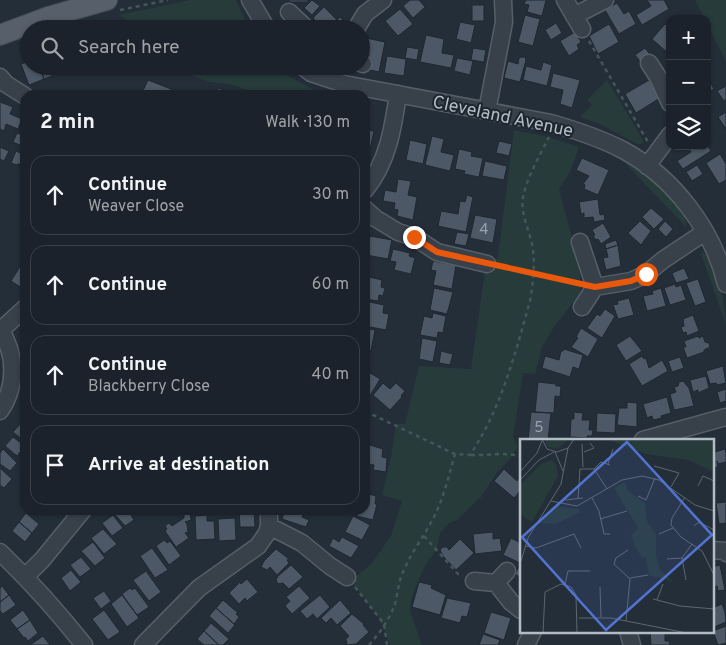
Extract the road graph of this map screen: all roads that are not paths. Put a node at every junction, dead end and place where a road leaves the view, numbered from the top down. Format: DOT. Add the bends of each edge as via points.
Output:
graph roads {
  1 [pos="107,0"];
  2 [pos="250,0"];
  3 [pos="264,0"];
  4 [pos="383,0"];
  5 [pos="503,0"];
  6 [pos="564,0"];
  7 [pos="605,0"];
  8 [pos="289,12"];
  9 [pos="40,20"];
  10 [pos="262,20"];
  11 [pos="270,20"];
  12 [pos="297,20"];
  13 [pos="361,20"];
  14 [pos="20,28"];
  15 [pos="0,35"];
  16 [pos="649,63"];
  17 [pos="317,75"];
  18 [pos="0,77"];
  19 [pos="20,93"];
  20 [pos="398,94"];
  21 [pos="666,94"];
  22 [pos="487,110"];
  23 [pos="666,140"];
  24 [pos="647,166"];
  25 [pos="370,182"];
  26 [pos="370,214"];
  27 [pos="705,232"];
  28 [pos="580,242"];
  29 [pos="487,264"];
  30 [pos="726,284"];
  31 [pos="595,287"];
  32 [pos="582,307"];
  33 [pos="20,312"];
  34 [pos="0,329"];
  35 [pos="0,411"];
  36 [pos="726,417"];
  37 [pos="647,439"];
  38 [pos="79,515"];
  39 [pos="269,518"];
  40 [pos="0,552"];
  41 [pos="26,576"];
  42 [pos="347,577"];
  43 [pos="474,580"];
  44 [pos="520,609"];
  45 [pos="532,632"];
  46 [pos="628,632"];
  47 [pos="84,645"];
  48 [pos="143,645"];
  49 [pos="526,645"];
  50 [pos="632,645"];
  1 -- 9 [label="main road"];
  2 -- 10 [label="street"];
  3 -- 11 [label="street"];
  4 -- 13 [label="street"];
  5 -- 22 [label="street" via="504,22"];
  6 -- 7 [label="street" via="578,23"];
  8 -- 12 [label="street"];
  14 -- 15 [label="main road"];
  16 -- 21 [label="street"];
  17 -- 20 [label="street, Cleveland Avenue" via="344,84"];
  18 -- 19 [label="street"];
  20 -- 22 [label="street, Cleveland Avenue"];
  20 -- 25 [label="street" via="386,154"];
  22 -- 24 [label="street, Cleveland Avenue" via="575,130 624,151"];
  23 -- 24 [label="street"];
  24 -- 27 [label="street, Cleveland Avenue" via="681,198"];
  26 -- 29 [label="street" via="437,252"];
  27 -- 30 [label="street, Cleveland Avenue"];
  27 -- 31 [label="street" via="646,274 631,281"];
  28 -- 31 [label="street"];
  31 -- 32 [label="street"];
  33 -- 34 [label="street"];
  34 -- 35 [label="street" via="8,344 13,370"];
  36 -- 37 [label="street"];
  38 -- 41 [label="street"];
  39 -- 42 [label="street"];
  39 -- 48 [label="street" via="267,533 258,546 190,586"];
  40 -- 41 [label="street"];
  41 -- 47 [label="street"];
  43 -- 44 [label="street" via="502,577 511,602"];
  45 -- 49 [label="street"];
  46 -- 50 [label="street"];
}
